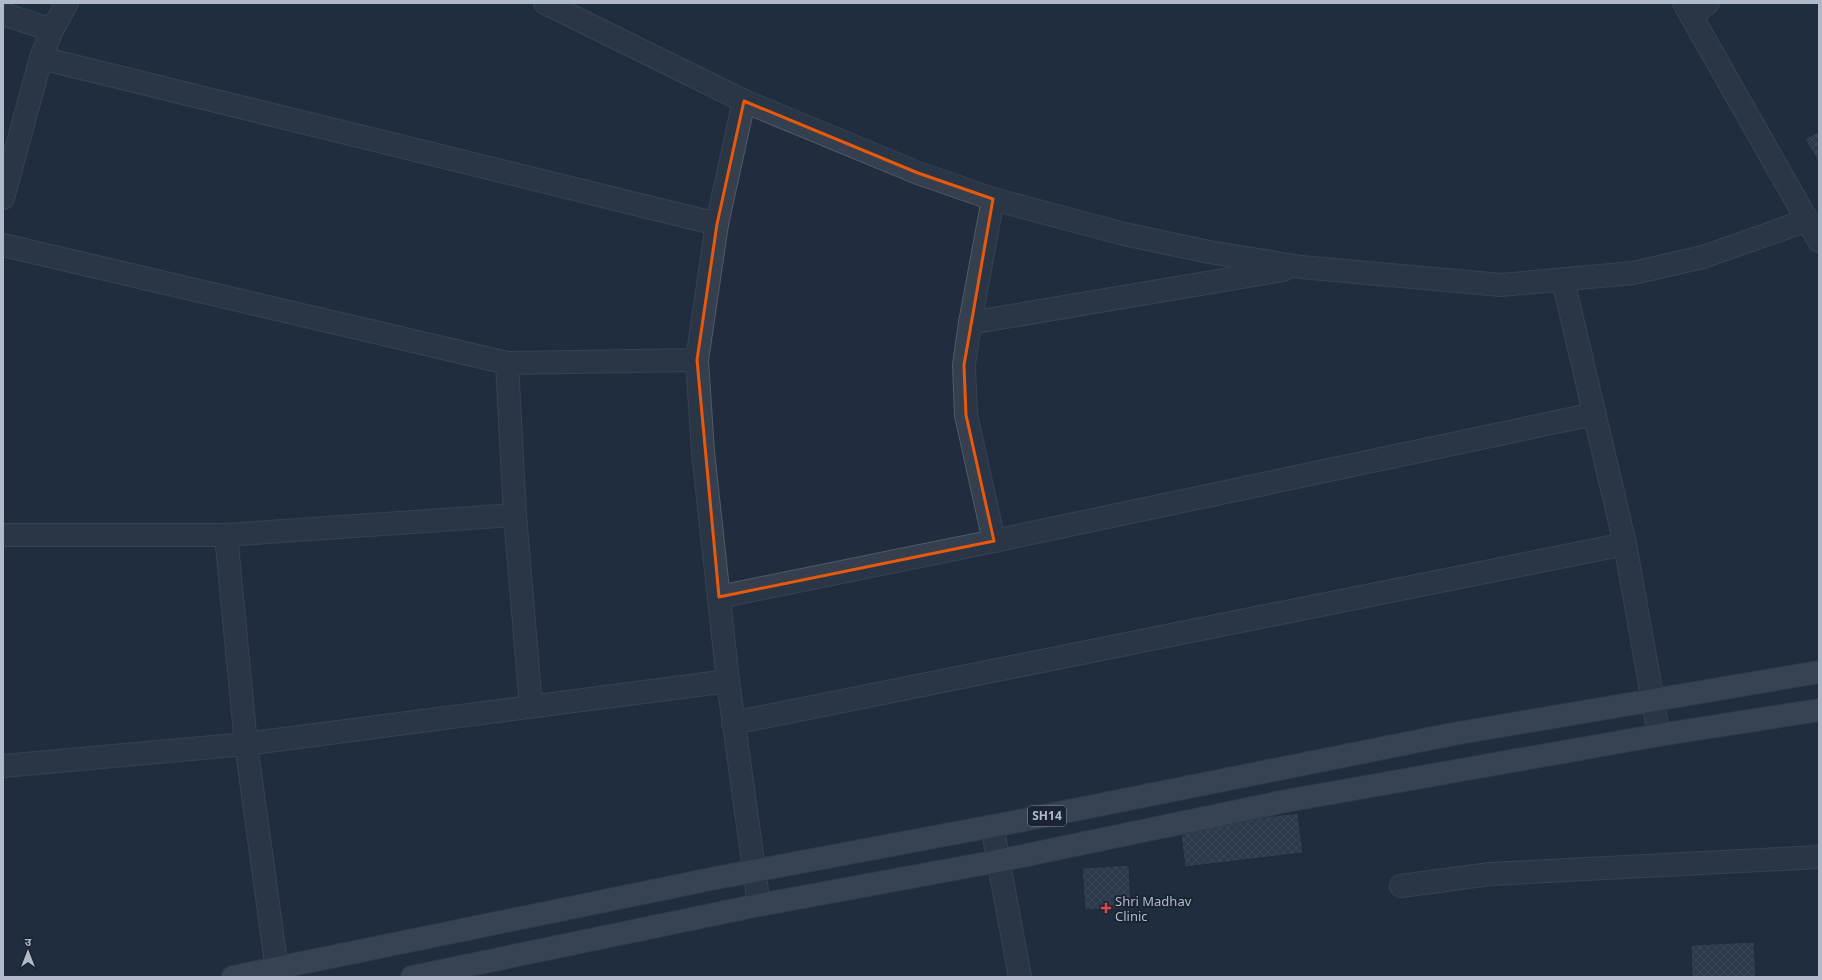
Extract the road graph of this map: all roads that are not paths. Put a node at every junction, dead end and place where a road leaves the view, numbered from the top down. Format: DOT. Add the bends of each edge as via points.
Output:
graph roads {
  1 [pos="66,3"];
  2 [pos="545,3"];
  3 [pos="1694,7"];
  4 [pos="3,14"];
  5 [pos="52,30"];
  6 [pos="41,58"];
  7 [pos="744,101"];
  8 [pos="3,198"];
  9 [pos="994,199"];
  10 [pos="1808,220"];
  11 [pos="717,224"];
  12 [pos="1819,241"];
  13 [pos="3,245"];
  14 [pos="1301,267"];
  15 [pos="1563,280"];
  16 [pos="970,323"];
  17 [pos="697,360"];
  18 [pos="507,363"];
  19 [pos="1594,414"];
  20 [pos="516,515"];
  21 [pos="3,535"];
  22 [pos="226,535"];
  23 [pos="994,541"];
  24 [pos="1625,544"];
  25 [pos="719,597"];
  26 [pos="1819,672"];
  27 [pos="728,681"];
  28 [pos="1653,700"];
  29 [pos="531,706"];
  30 [pos="1819,710"];
  31 [pos="733,723"];
  32 [pos="1659,735"];
  33 [pos="246,744"];
  34 [pos="3,766"];
  35 [pos="1111,803"];
  36 [pos="992,826"];
  37 [pos="1119,836"];
  38 [pos="1819,857"];
  39 [pos="998,861"];
  40 [pos="755,871"];
  41 [pos="1401,886"];
  42 [pos="759,905"];
  43 [pos="277,973"];
  44 [pos="234,977"];
  45 [pos="412,977"];
  46 [pos="1020,977"];
  1 -- 5 [label="street"];
  2 -- 7 [label="street"];
  3 -- 10 [label="street"];
  4 -- 5 [label="street"];
  5 -- 6 [label="street"];
  6 -- 8 [label="street"];
  6 -- 11 [label="street"];
  7 -- 9 [label="street" via="918,173"];
  7 -- 11 [label="street"];
  9 -- 14 [label="street" via="1124,234 1209,252"];
  9 -- 16 [label="street"];
  10 -- 12 [label="street"];
  10 -- 15 [label="street" via="1703,257 1633,273"];
  11 -- 17 [label="street"];
  13 -- 18 [label="street"];
  14 -- 15 [label="street" via="1501,285"];
  14 -- 16 [label="street"];
  15 -- 19 [label="street"];
  16 -- 23 [label="street" via="964,365 966,415"];
  17 -- 18 [label="street"];
  17 -- 25 [label="street" via="703,452"];
  18 -- 20 [label="street"];
  19 -- 23 [label="street"];
  19 -- 24 [label="street"];
  20 -- 22 [label="street"];
  20 -- 29 [label="street"];
  21 -- 22 [label="street"];
  22 -- 33 [label="street"];
  23 -- 25 [label="street"];
  24 -- 28 [label="street"];
  24 -- 31 [label="street"];
  25 -- 27 [label="street"];
  26 -- 28 [label="main road, SH14"];
  27 -- 29 [label="street"];
  27 -- 31 [label="street"];
  28 -- 32 [label="street"];
  28 -- 35 [label="main road, SH14" via="1453,734"];
  29 -- 33 [label="street"];
  30 -- 32 [label="main road"];
  31 -- 40 [label="street"];
  32 -- 37 [label="main road" via="1286,801"];
  33 -- 34 [label="street"];
  33 -- 43 [label="street"];
  35 -- 36 [label="main road, SH14"];
  35 -- 37 [label="main road"];
  36 -- 39 [label="street"];
  36 -- 40 [label="main road, SH14"];
  37 -- 39 [label="main road"];
  38 -- 41 [label="street" via="1490,874"];
  39 -- 42 [label="main road"];
  39 -- 46 [label="street"];
  40 -- 42 [label="street"];
  40 -- 43 [label="main road, SH14"];
  42 -- 45 [label="main road"];
  43 -- 44 [label="main road, SH14"];
}
